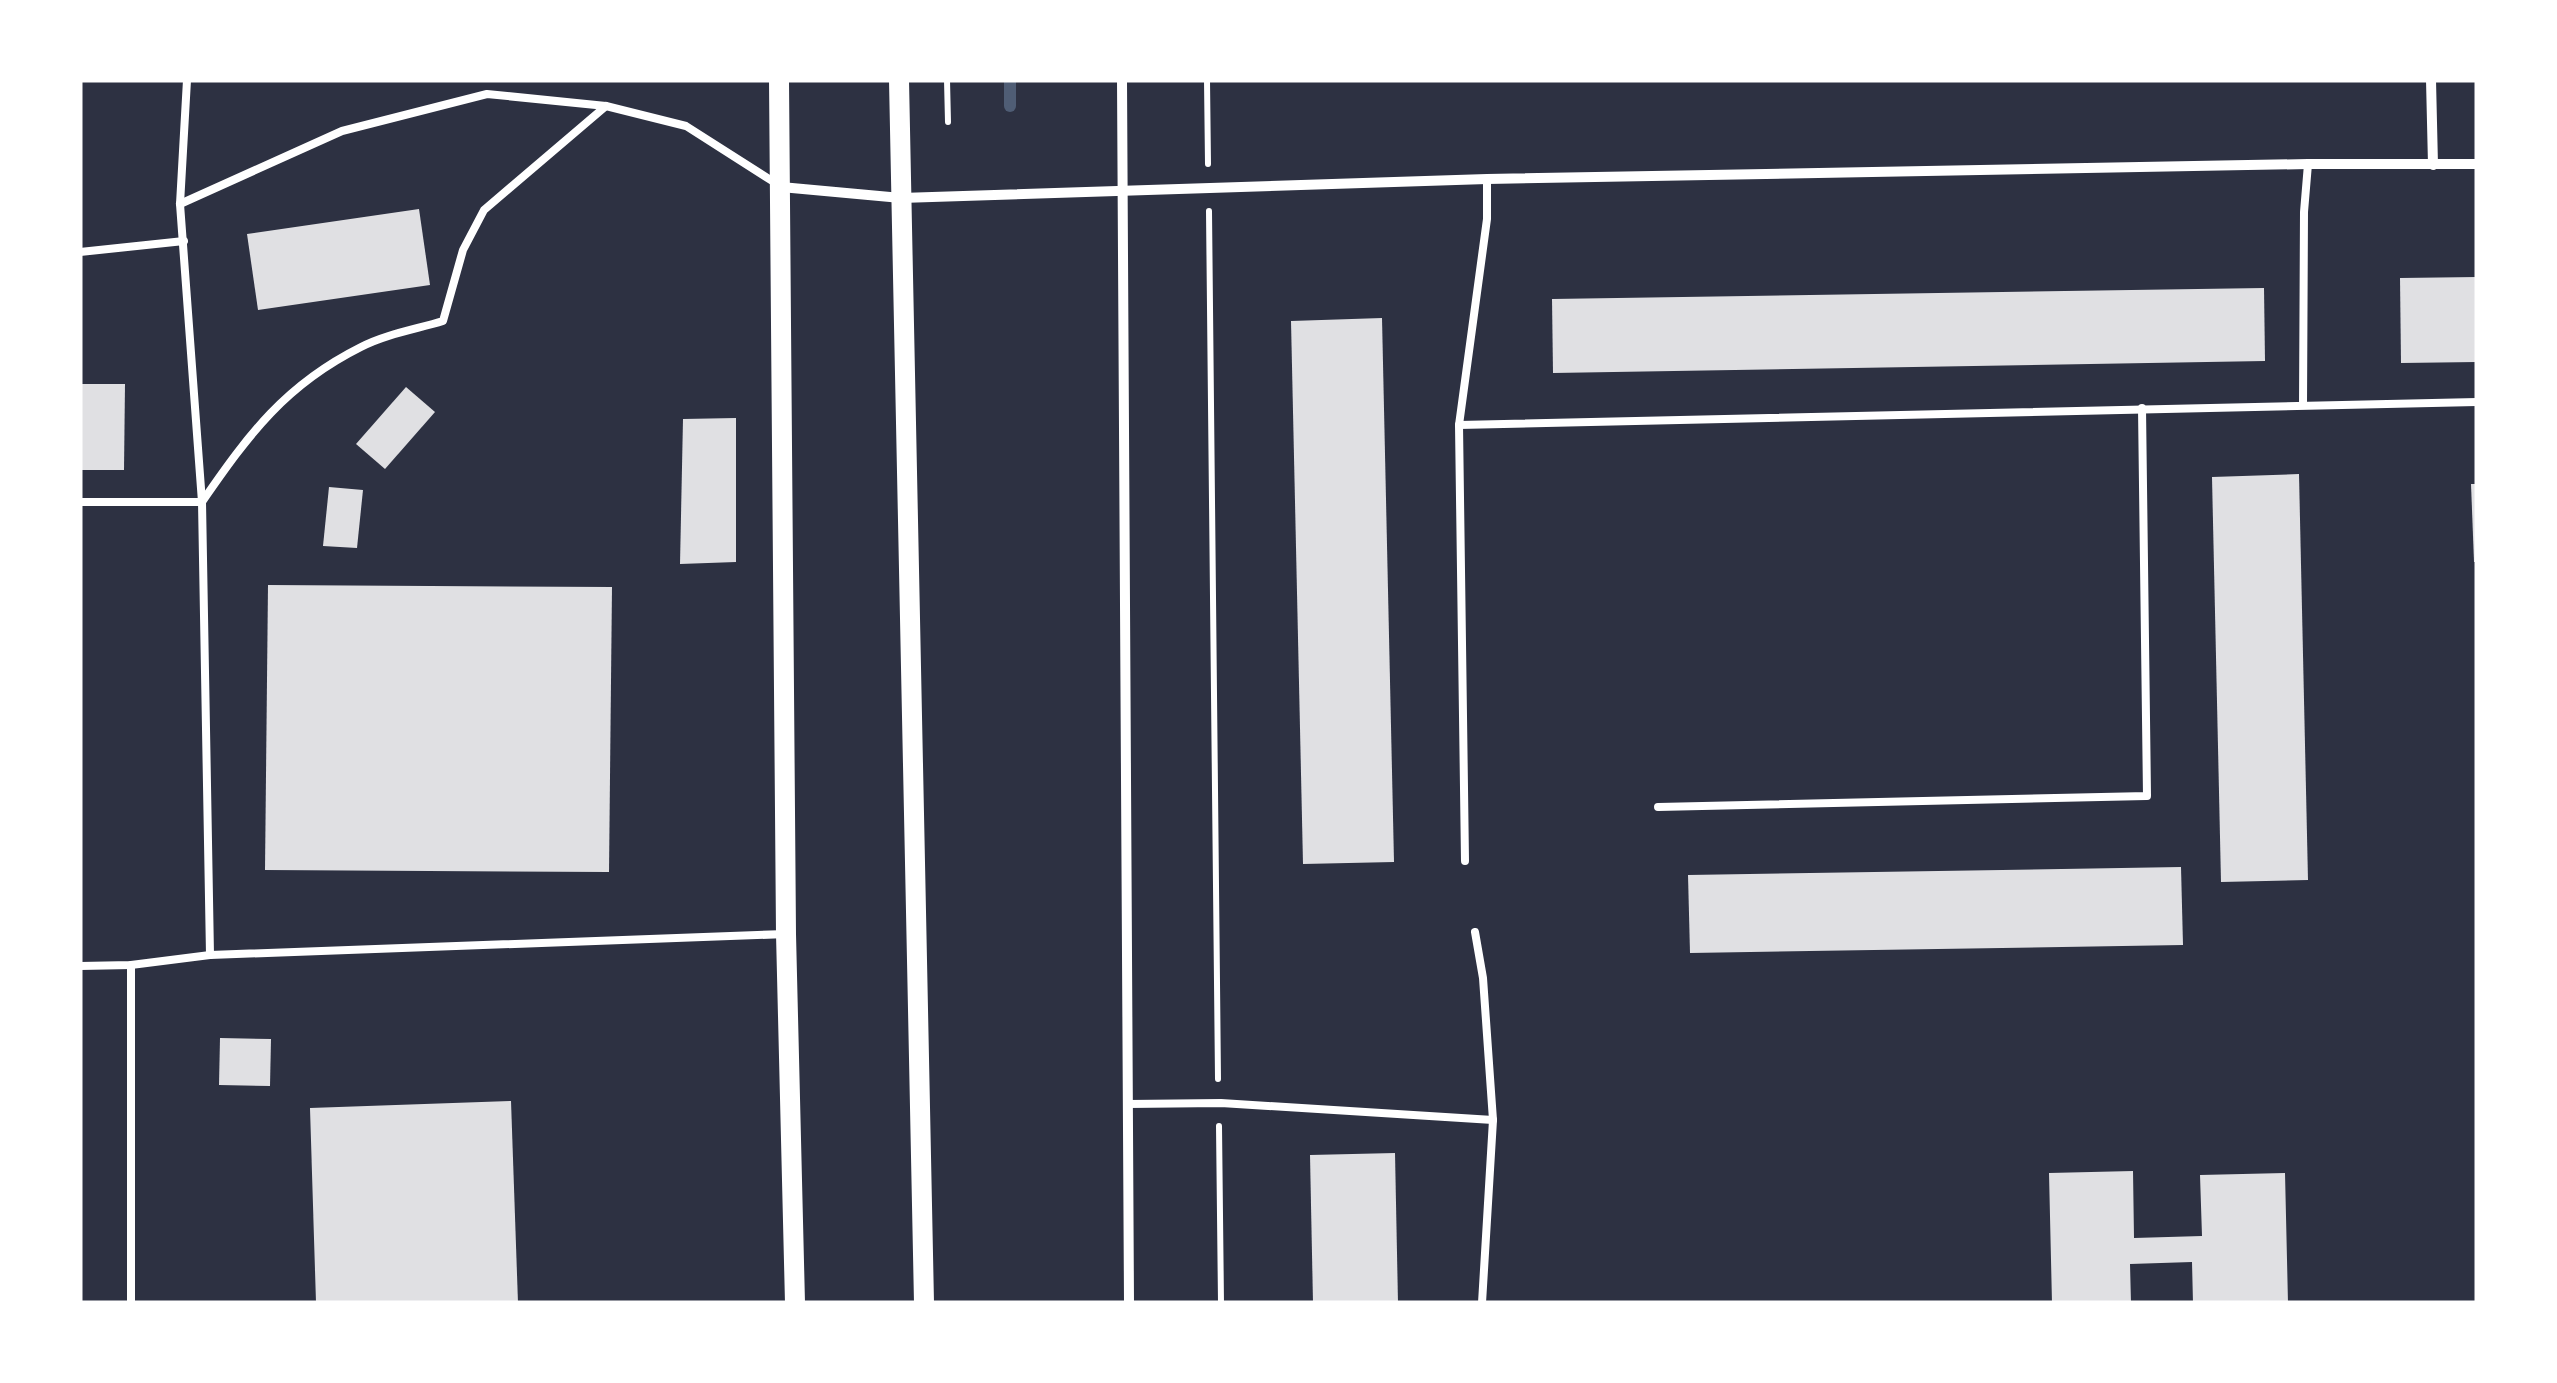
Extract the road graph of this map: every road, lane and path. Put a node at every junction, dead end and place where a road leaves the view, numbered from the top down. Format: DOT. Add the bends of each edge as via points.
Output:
graph roads {
  1 [pos="187,80"];
  2 [pos="779,80"];
  3 [pos="899,80"];
  4 [pos="947,80"];
  5 [pos="1122,80"];
  6 [pos="1208,80"];
  7 [pos="2431,80"];
  8 [pos="606,106"];
  9 [pos="948,122"];
  10 [pos="2308,164"];
  11 [pos="2477,164"];
  12 [pos="2433,165"];
  13 [pos="1208,179"];
  14 [pos="1486,179"];
  15 [pos="780,187"];
  16 [pos="1124,191"];
  17 [pos="901,198"];
  18 [pos="1209,198"];
  19 [pos="180,204"];
  20 [pos="184,241"];
  21 [pos="80,252"];
  22 [pos="2477,402"];
  23 [pos="2303,405"];
  24 [pos="2142,408"];
  25 [pos="1459,425"];
  26 [pos="80,502"];
  27 [pos="202,502"];
  28 [pos="1658,807"];
  29 [pos="1465,861"];
  30 [pos="1475,932"];
  31 [pos="786,934"];
  32 [pos="210,955"];
  33 [pos="131,964"];
  34 [pos="80,966"];
  35 [pos="1218,1086"];
  36 [pos="1128,1104"];
  37 [pos="1492,1120"];
  38 [pos="1219,1126"];
  39 [pos="131,1303"];
  40 [pos="795,1303"];
  41 [pos="924,1303"];
  42 [pos="1129,1303"];
  43 [pos="1221,1303"];
  44 [pos="1482,1303"];
  1 -- 19 [label="lane"];
  2 -- 15 [label="main road"];
  3 -- 17 [label="main road"];
  4 -- 9 [label="path"];
  5 -- 16 [label="street"];
  6 -- 13 [label="path"];
  7 -- 12 [label="street"];
  8 -- 15 [label="lane" via="686,126"];
  8 -- 19 [label="lane" via="487,94 342,131"];
  8 -- 27 [label="lane" via="484,210 443,321 363,346 290,391"];
  10 -- 12 [label="street"];
  10 -- 14 [label="street"];
  10 -- 23 [label="lane"];
  11 -- 12 [label="street"];
  14 -- 16 [label="street"];
  14 -- 25 [label="lane" via="1487,219"];
  15 -- 17 [label="street"];
  15 -- 31 [label="main road"];
  16 -- 17 [label="street"];
  16 -- 36 [label="street"];
  17 -- 41 [label="main road"];
  18 -- 35 [label="path"];
  19 -- 20 [label="lane"];
  20 -- 21 [label="lane"];
  20 -- 27 [label="lane"];
  22 -- 23 [label="lane"];
  23 -- 24 [label="lane"];
  24 -- 25 [label="lane"];
  24 -- 28 [label="lane" via="2147,796"];
  25 -- 29 [label="lane"];
  26 -- 27 [label="lane"];
  27 -- 32 [label="lane"];
  30 -- 37 [label="lane"];
  31 -- 32 [label="lane"];
  31 -- 40 [label="main road"];
  32 -- 33 [label="lane"];
  33 -- 34 [label="lane"];
  33 -- 39 [label="lane"];
  36 -- 37 [label="lane" via="1221,1103"];
  36 -- 42 [label="street"];
  37 -- 44 [label="lane"];
  38 -- 43 [label="path"];
}
